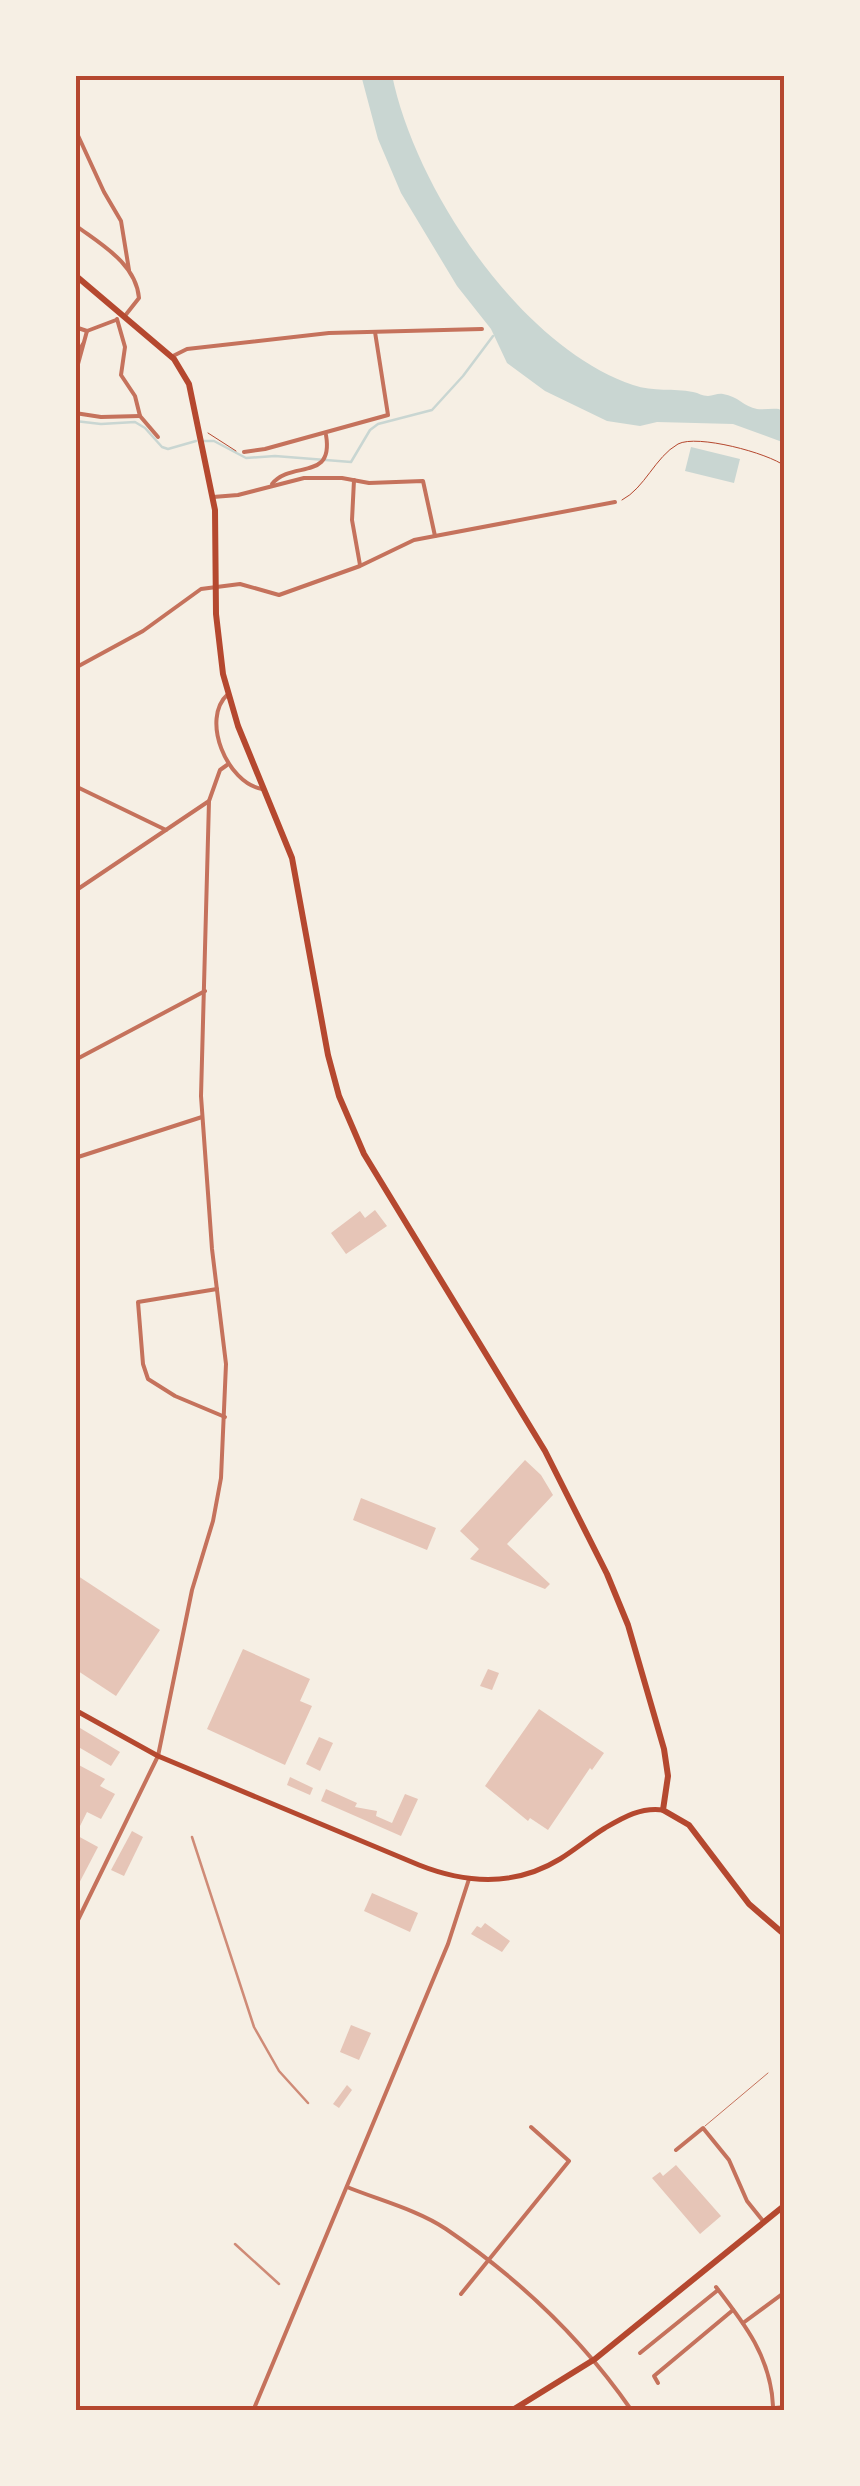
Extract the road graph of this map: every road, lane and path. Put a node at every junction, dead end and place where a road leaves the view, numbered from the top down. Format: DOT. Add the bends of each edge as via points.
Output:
graph roads {
  1 [pos="75,129"];
  2 [pos="75,225"];
  3 [pos="129,270"];
  4 [pos="75,275"];
  5 [pos="121,317"];
  6 [pos="75,327"];
  7 [pos="482,329"];
  8 [pos="87,332"];
  9 [pos="375,332"];
  10 [pos="86,342"];
  11 [pos="75,356"];
  12 [pos="171,357"];
  13 [pos="75,375"];
  14 [pos="75,412"];
  15 [pos="140,416"];
  16 [pos="326,433"];
  17 [pos="158,438"];
  18 [pos="202,438"];
  19 [pos="244,452"];
  20 [pos="785,466"];
  21 [pos="354,480"];
  22 [pos="272,484"];
  23 [pos="213,498"];
  24 [pos="615,502"];
  25 [pos="435,536"];
  26 [pos="360,566"];
  27 [pos="215,586"];
  28 [pos="75,668"];
  29 [pos="228,694"];
  30 [pos="227,764"];
  31 [pos="75,786"];
  32 [pos="265,789"];
  33 [pos="209,801"];
  34 [pos="166,830"];
  35 [pos="75,892"];
  36 [pos="205,991"];
  37 [pos="75,1060"];
  38 [pos="202,1117"];
  39 [pos="75,1158"];
  40 [pos="217,1289"];
  41 [pos="224,1417"];
  42 [pos="75,1710"];
  43 [pos="158,1756"];
  44 [pos="663,1810"];
  45 [pos="469,1879"];
  46 [pos="75,1926"];
  47 [pos="785,1935"];
  48 [pos="768,2073"];
  49 [pos="531,2127"];
  50 [pos="702,2128"];
  51 [pos="676,2150"];
  52 [pos="348,2186"];
  53 [pos="785,2205"];
  54 [pos="764,2222"];
  55 [pos="486,2261"];
  56 [pos="785,2292"];
  57 [pos="461,2294"];
  58 [pos="734,2310"];
  59 [pos="743,2323"];
  60 [pos="640,2353"];
  61 [pos="595,2359"];
  62 [pos="658,2382"];
  63 [pos="773,2406"];
  64 [pos="785,2407"];
  65 [pos="253,2411"];
  66 [pos="511,2411"];
  67 [pos="632,2411"];
  68 [pos="742,2411"];
  1 -- 3 [label="street" via="121,221"];
  2 -- 3 [label="street"];
  3 -- 5 [label="street" via="139,295"];
  4 -- 5 [label="main road"];
  5 -- 8 [label="street"];
  5 -- 12 [label="main road"];
  5 -- 15 [label="street" via="121,374"];
  6 -- 8 [label="street"];
  7 -- 9 [label="street"];
  8 -- 10 [label="street"];
  9 -- 12 [label="street" via="187,349"];
  9 -- 16 [label="street" via="388,414"];
  10 -- 11 [label="street"];
  10 -- 13 [label="street"];
  12 -- 18 [label="main road" via="189,384"];
  14 -- 15 [label="street"];
  15 -- 17 [label="street"];
  16 -- 19 [label="street"];
  16 -- 22 [label="street" via="324,459"];
  18 -- 19 [label="path" via="205,431"];
  18 -- 23 [label="main road"];
  20 -- 24 [label="path" via="756,451 684,442 632,494"];
  21 -- 22 [label="street"];
  21 -- 25 [label="street" via="423,481"];
  21 -- 26 [label="street"];
  22 -- 23 [label="street"];
  23 -- 27 [label="main road"];
  24 -- 25 [label="street"];
  25 -- 26 [label="street"];
  26 -- 27 [label="street" via="279,595 244,584"];
  27 -- 28 [label="street"];
  27 -- 29 [label="main road"];
  29 -- 30 [label="street" via="218,708"];
  29 -- 32 [label="main road"];
  30 -- 32 [label="street" via="248,785"];
  30 -- 33 [label="street"];
  31 -- 34 [label="street"];
  32 -- 44 [label="main road" via="294,868 344,1110 592,1541 628,1625 664,1749"];
  33 -- 34 [label="street"];
  33 -- 36 [label="street"];
  34 -- 35 [label="street"];
  36 -- 37 [label="street"];
  36 -- 38 [label="street"];
  38 -- 39 [label="street"];
  38 -- 40 [label="street"];
  40 -- 41 [label="street"];
  40 -- 41 [label="street" via="138,1302 148,1379"];
  41 -- 43 [label="street" via="216,1508"];
  42 -- 43 [label="main road"];
  43 -- 45 [label="main road" via="429,1869"];
  43 -- 46 [label="street"];
  44 -- 45 [label="main road" via="628,1816 531,1873"];
  44 -- 47 [label="main road" via="689,1825 748,1904"];
  45 -- 52 [label="street"];
  48 -- 50 [label="lane"];
  49 -- 55 [label="street" via="569,2161"];
  50 -- 51 [label="street"];
  50 -- 54 [label="street"];
  52 -- 55 [label="street" via="444,2227"];
  52 -- 65 [label="street"];
  53 -- 54 [label="main road"];
  54 -- 61 [label="main road"];
  55 -- 57 [label="street"];
  55 -- 61 [label="street"];
  56 -- 59 [label="street"];
  58 -- 59 [label="street"];
  58 -- 60 [label="street" via="717,2289"];
  58 -- 62 [label="street" via="654,2376"];
  59 -- 63 [label="street" via="760,2347"];
  61 -- 66 [label="main road"];
  61 -- 67 [label="street"];
  63 -- 64 [label="street"];
  63 -- 68 [label="street"];
}
